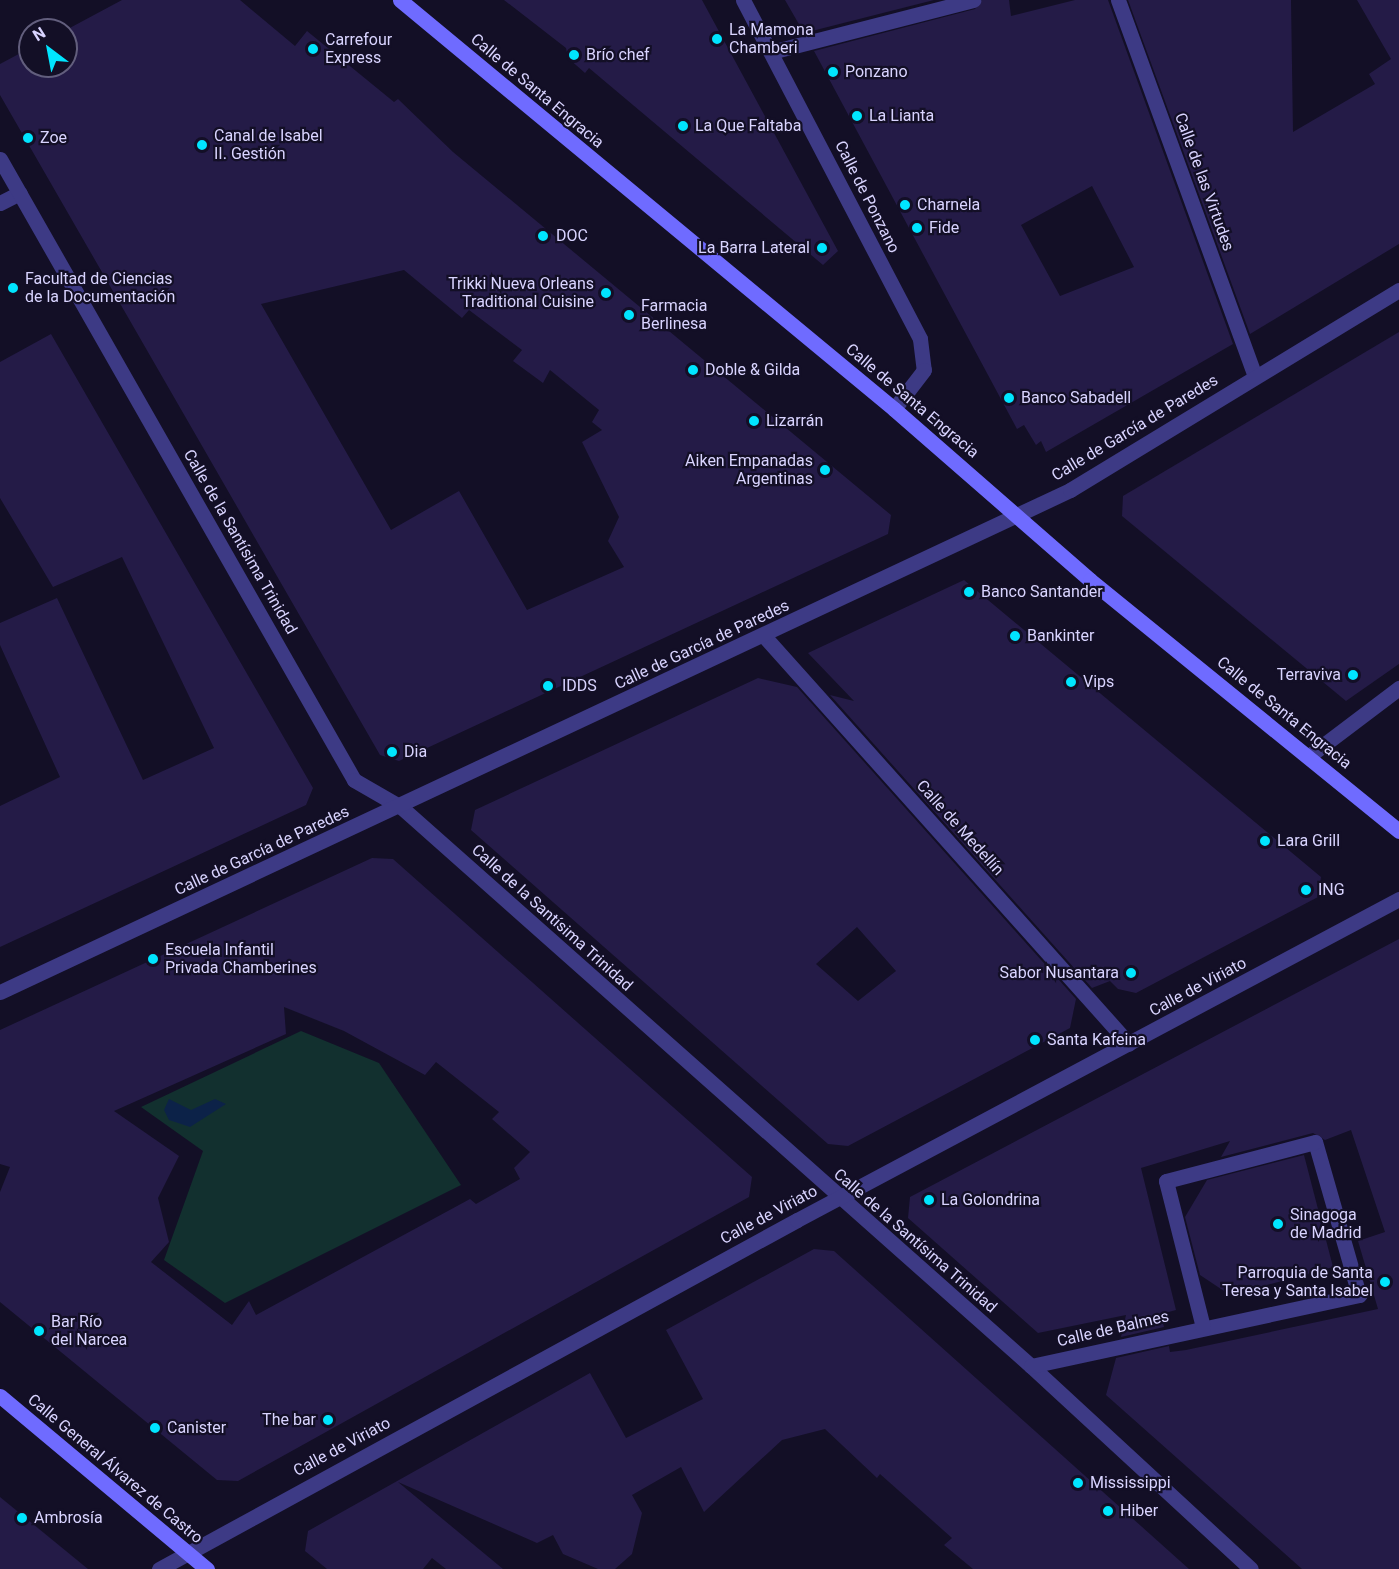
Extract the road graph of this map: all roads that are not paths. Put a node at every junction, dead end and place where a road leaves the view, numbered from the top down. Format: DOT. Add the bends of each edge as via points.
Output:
graph roads {
  1 [pos="400,0"];
  2 [pos="743,0"];
  3 [pos="973,0"];
  4 [pos="1118,0"];
  5 [pos="771,52"];
  6 [pos="0,159"];
  7 [pos="20,193"];
  8 [pos="0,204"];
  9 [pos="1399,290"];
  10 [pos="1255,376"];
  11 [pos="894,409"];
  12 [pos="1016,515"];
  13 [pos="764,636"];
  14 [pos="1399,688"];
  15 [pos="1309,756"];
  16 [pos="401,807"];
  17 [pos="1399,831"];
  18 [pos="1399,899"];
  19 [pos="0,993"];
  20 [pos="1129,1044"];
  21 [pos="839,1198"];
  22 [pos="1203,1327"];
  23 [pos="1031,1366"];
  24 [pos="0,1396"];
  25 [pos="187,1553"];
  26 [pos="159,1569"];
  27 [pos="207,1569"];
  28 [pos="1251,1569"];
  1 -- 11 [label="main road, Calle de Santa Engracia"];
  2 -- 5 [label="street, Calle de Ponzano"];
  3 -- 5 [label="street"];
  4 -- 10 [label="street, Calle de las Virtudes"];
  5 -- 11 [label="street, Calle de Ponzano" via="920,339 924,370"];
  6 -- 7 [label="street, Calle de la Santísima Trinidad"];
  7 -- 8 [label="street"];
  7 -- 16 [label="street, Calle de la Santísima Trinidad" via="354,780"];
  9 -- 10 [label="street, Calle de García de Paredes"];
  10 -- 12 [label="street, Calle de García de Paredes" via="1070,490"];
  11 -- 12 [label="main road, Calle de Santa Engracia"];
  12 -- 13 [label="street, Calle de García de Paredes"];
  12 -- 15 [label="main road, Calle de Santa Engracia"];
  13 -- 16 [label="street, Calle de García de Paredes"];
  13 -- 20 [label="street, Calle de Medellín"];
  14 -- 15 [label="street"];
  15 -- 17 [label="main road, Calle de Santa Engracia"];
  16 -- 19 [label="street, Calle de García de Paredes"];
  16 -- 21 [label="street, Calle de la Santísima Trinidad"];
  18 -- 20 [label="street, Calle de Viriato"];
  20 -- 21 [label="street, Calle de Viriato"];
  21 -- 23 [label="street, Calle de la Santísima Trinidad"];
  21 -- 25 [label="street, Calle de Viriato"];
  22 -- 22 [label="street, Calle de Balmes" via="1166,1181 1315,1142 1359,1295"];
  22 -- 23 [label="street, Calle de Balmes"];
  23 -- 28 [label="street, Calle de la Santísima Trinidad"];
  24 -- 25 [label="main road, Calle General Álvarez de Castro"];
  25 -- 26 [label="street, Calle de Viriato"];
  25 -- 27 [label="main road, Calle General Álvarez de Castro"];
}
